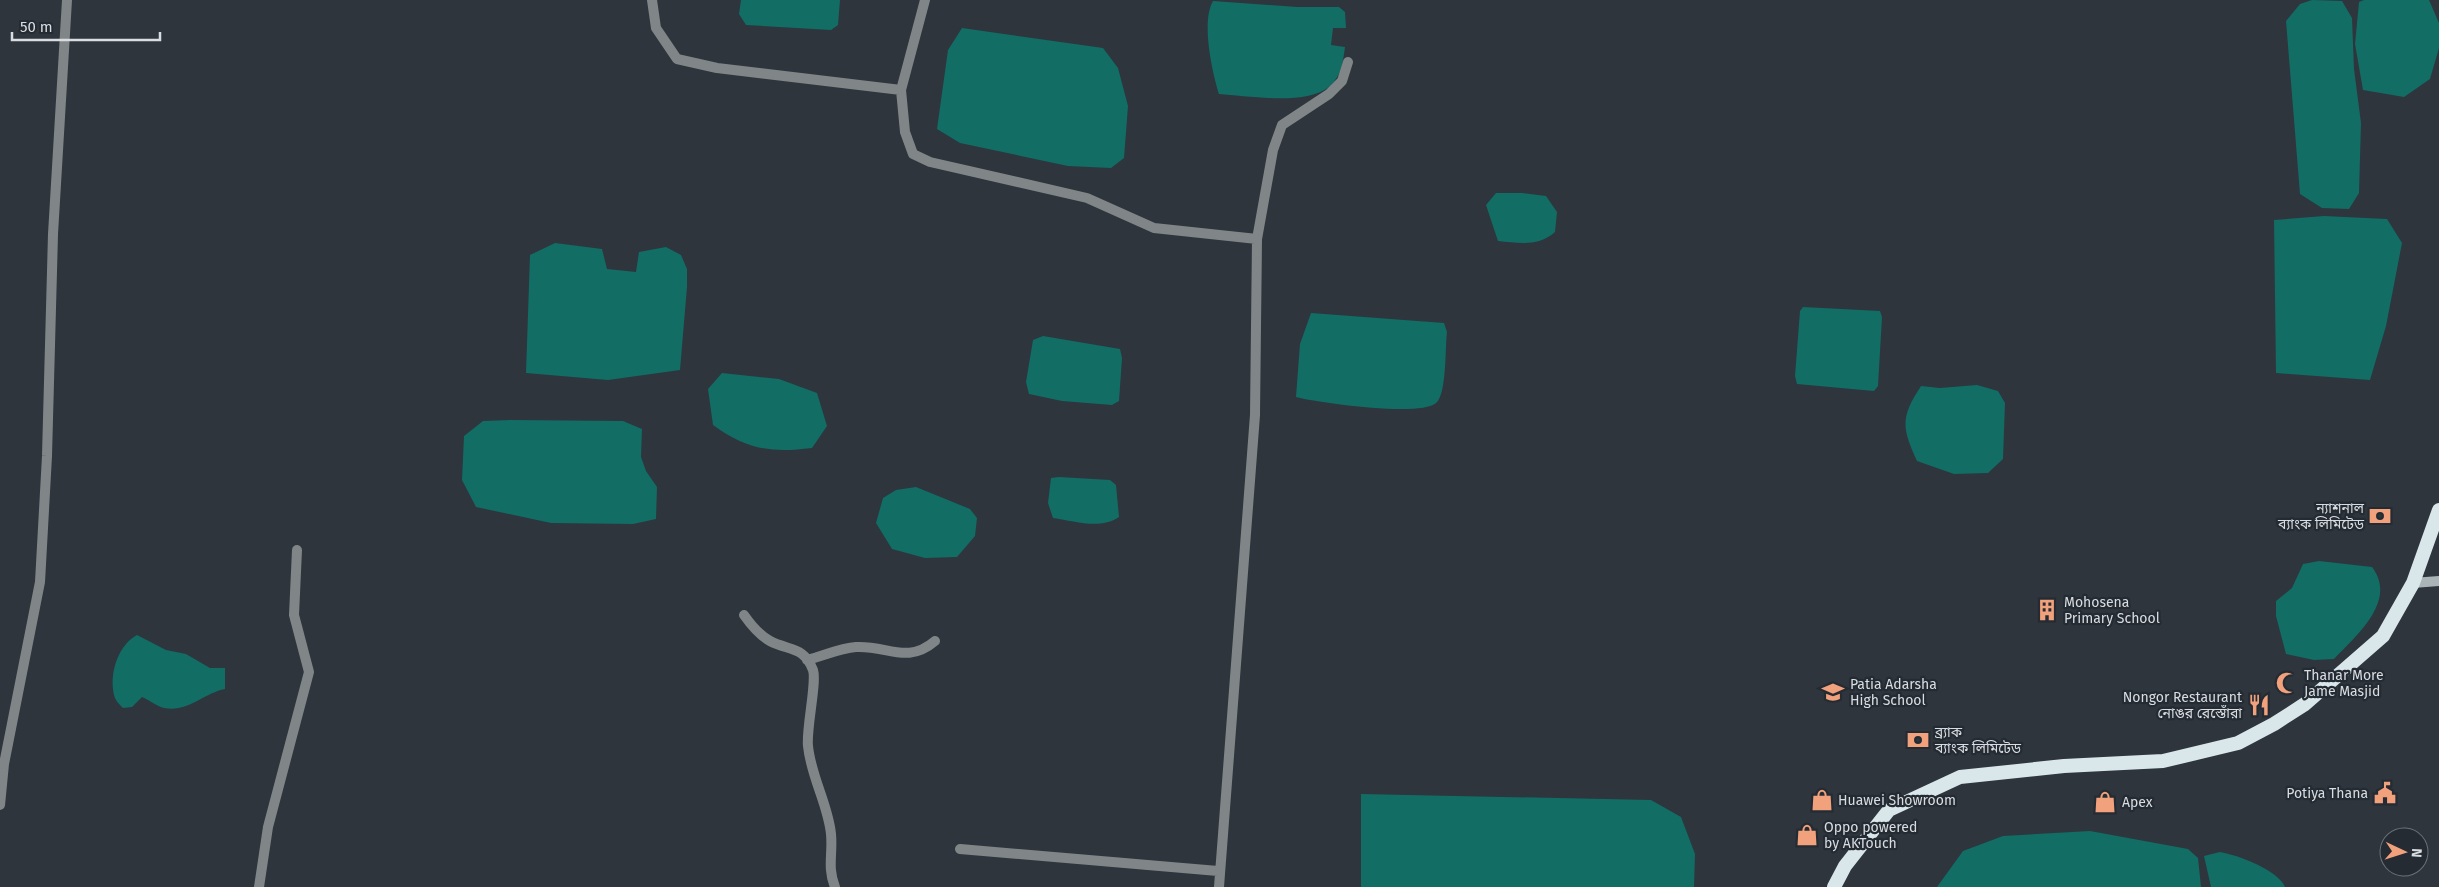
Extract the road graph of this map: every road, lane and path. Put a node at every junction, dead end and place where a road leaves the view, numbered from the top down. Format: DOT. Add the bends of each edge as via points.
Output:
graph roads {
  1 [pos="67,0"];
  2 [pos="652,0"];
  3 [pos="925,0"];
  4 [pos="1348,62"];
  5 [pos="901,90"];
  6 [pos="1257,239"];
  7 [pos="2439,510"];
  8 [pos="298,550"];
  9 [pos="2439,581"];
  10 [pos="2413,583"];
  11 [pos="744,615"];
  12 [pos="935,641"];
  13 [pos="807,660"];
  14 [pos="0,805"];
  15 [pos="960,849"];
  16 [pos="1218,872"];
  17 [pos="259,887"];
  18 [pos="835,887"];
  19 [pos="1219,887"];
  20 [pos="1834,887"];
  1 -- 14 [label="street" via="53,234 40,582 4,764"];
  2 -- 5 [label="street" via="656,28 677,59 717,68"];
  3 -- 5 [label="street"];
  4 -- 6 [label="street" via="1342,80 1329,94 1282,125 1273,150"];
  5 -- 6 [label="street" via="905,132 913,154 930,162 1087,198 1154,228"];
  6 -- 16 [label="street" via="1255,415"];
  7 -- 10 [label="highway"];
  8 -- 17 [label="street" via="294,616 309,672 268,827"];
  9 -- 10 [label="main road"];
  10 -- 20 [label="highway" via="2383,636 2305,704 2238,743 2163,761 2064,766 1960,777 1890,810 1845,866"];
  11 -- 13 [label="street" via="752,627 771,642 803,653"];
  12 -- 13 [label="street" via="915,653 856,647"];
  13 -- 18 [label="street" via="814,671 808,744 814,776 828,818 830,874"];
  15 -- 16 [label="street"];
  16 -- 19 [label="street"];
}
